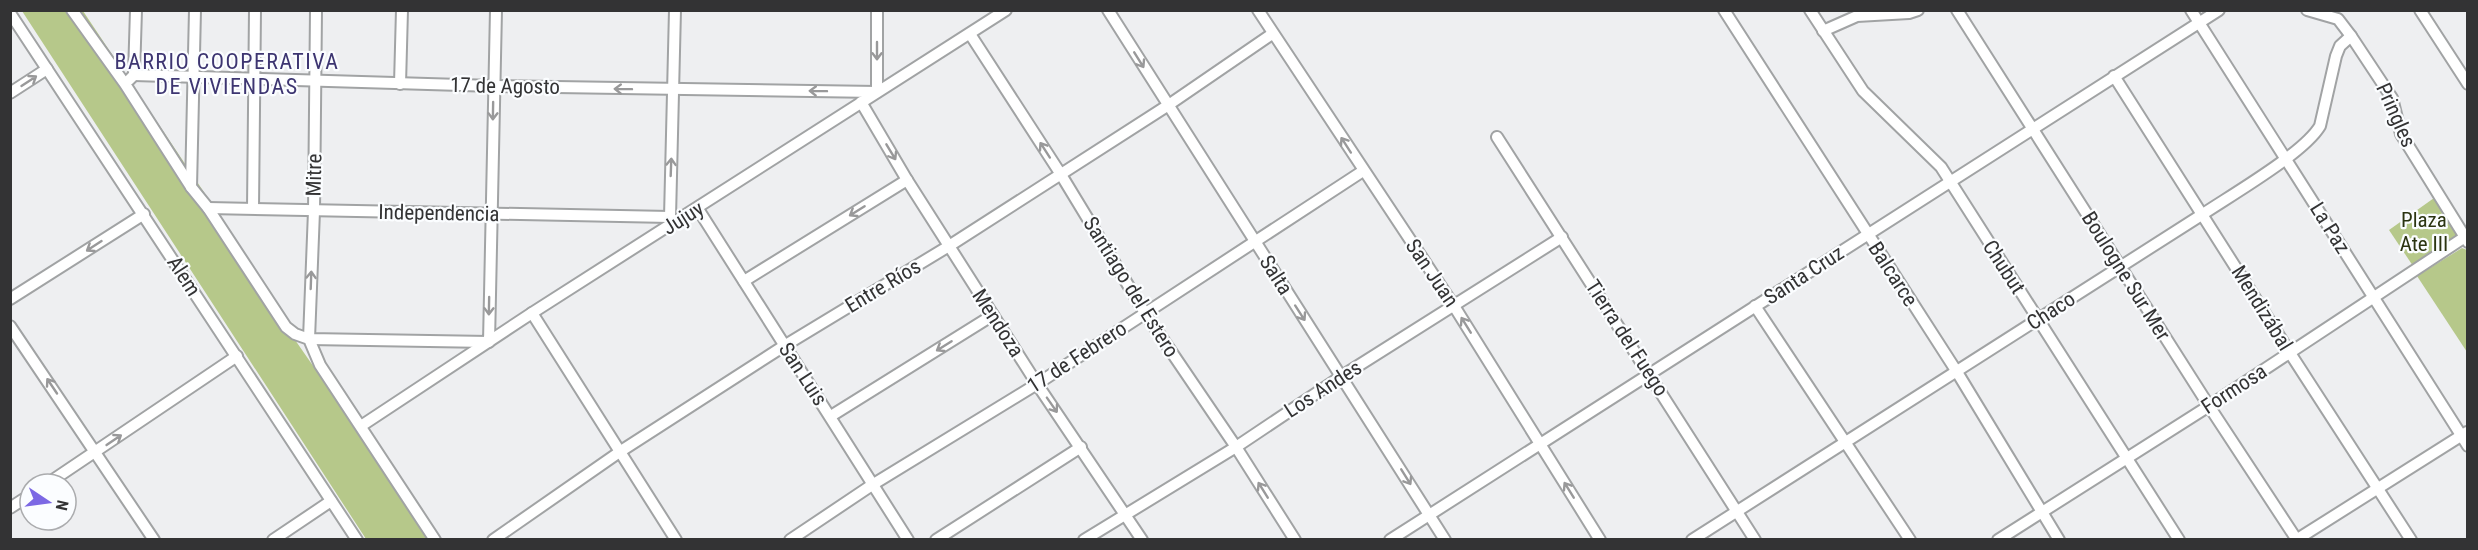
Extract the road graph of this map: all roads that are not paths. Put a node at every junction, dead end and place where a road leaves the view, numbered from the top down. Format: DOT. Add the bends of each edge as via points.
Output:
graph roads {
  1 [pos="136,10"];
  2 [pos="195,10"];
  3 [pos="255,10"];
  4 [pos="316,10"];
  5 [pos="402,10"];
  6 [pos="495,10"];
  7 [pos="675,10"];
  8 [pos="877,10"];
  9 [pos="1006,10"];
  10 [pos="1108,10"];
  11 [pos="1258,10"];
  12 [pos="1724,10"];
  13 [pos="1810,10"];
  14 [pos="1918,10"];
  15 [pos="1957,10"];
  16 [pos="2191,10"];
  17 [pos="2219,10"];
  18 [pos="2307,10"];
  19 [pos="2420,10"];
  20 [pos="73,11"];
  21 [pos="10,13"];
  22 [pos="2199,22"];
  23 [pos="1824,31"];
  24 [pos="970,34"];
  25 [pos="1272,34"];
  26 [pos="2351,36"];
  27 [pos="47,69"];
  28 [pos="134,75"];
  29 [pos="2114,76"];
  30 [pos="193,77"];
  31 [pos="255,79"];
  32 [pos="315,80"];
  33 [pos="125,84"];
  34 [pos="400,84"];
  35 [pos="2468,84"];
  36 [pos="494,86"];
  37 [pos="674,90"];
  38 [pos="876,92"];
  39 [pos="10,93"];
  40 [pos="861,102"];
  41 [pos="1167,106"];
  42 [pos="2032,128"];
  43 [pos="1497,137"];
  44 [pos="2286,158"];
  45 [pos="1363,171"];
  46 [pos="1060,173"];
  47 [pos="907,180"];
  48 [pos="1949,182"];
  49 [pos="191,187"];
  50 [pos="208,208"];
  51 [pos="253,208"];
  52 [pos="698,210"];
  53 [pos="314,211"];
  54 [pos="144,214"];
  55 [pos="2204,214"];
  56 [pos="491,215"];
  57 [pos="672,221"];
  58 [pos="1868,234"];
  59 [pos="1562,237"];
  60 [pos="2466,238"];
  61 [pos="1254,241"];
  62 [pos="949,246"];
  63 [pos="2120,266"];
  64 [pos="744,281"];
  65 [pos="2373,297"];
  66 [pos="10,299"];
  67 [pos="1454,306"];
  68 [pos="1755,306"];
  69 [pos="532,313"];
  70 [pos="1145,313"];
  71 [pos="993,315"];
  72 [pos="2038,320"];
  73 [pos="10,326"];
  74 [pos="309,339"];
  75 [pos="489,342"];
  76 [pos="784,346"];
  77 [pos="2290,353"];
  78 [pos="237,356"];
  79 [pos="1957,372"];
  80 [pos="1651,374"];
  81 [pos="1342,376"];
  82 [pos="1037,384"];
  83 [pos="2209,406"];
  84 [pos="831,416"];
  85 [pos="361,426"];
  86 [pos="2464,433"];
  87 [pos="1846,442"];
  88 [pos="1540,444"];
  89 [pos="2468,446"];
  90 [pos="1081,447"];
  91 [pos="1236,447"];
  92 [pos="621,451"];
  93 [pos="96,452"];
  94 [pos="2128,457"];
  95 [pos="65,472"];
  96 [pos="872,485"];
  97 [pos="2379,488"];
  98 [pos="331,501"];
  99 [pos="1737,511"];
  100 [pos="1125,513"];
  101 [pos="2042,513"];
  102 [pos="1429,514"];
  103 [pos="2297,539"];
  104 [pos="154,540"];
  105 [pos="273,540"];
  106 [pos="357,540"];
  107 [pos="435,540"];
  108 [pos="493,540"];
  109 [pos="676,540"];
  110 [pos="790,540"];
  111 [pos="908,540"];
  112 [pos="936,540"];
  113 [pos="1084,540"];
  114 [pos="1142,540"];
  115 [pos="1295,540"];
  116 [pos="1390,540"];
  117 [pos="1445,540"];
  118 [pos="1600,540"];
  119 [pos="1692,540"];
  120 [pos="1755,540"];
  121 [pos="1910,540"];
  122 [pos="1998,540"];
  123 [pos="2059,540"];
  124 [pos="2180,540"];
  125 [pos="2411,540"];
  1 -- 28 [label="street"];
  2 -- 30 [label="street"];
  3 -- 31 [label="street"];
  4 -- 32 [label="street, Mitre"];
  5 -- 34 [label="street"];
  6 -- 36 [label="street"];
  7 -- 37 [label="street"];
  8 -- 38 [label="street, one-way"];
  9 -- 24 [label="street, Jujuy"];
  10 -- 41 [label="street, Salta, one-way"];
  11 -- 25 [label="street, San Juan"];
  12 -- 58 [label="street, Balcarce"];
  13 -- 23 [label="street, Chubut"];
  14 -- 23 [label="street" via="1857,16"];
  15 -- 42 [label="street, Boulogne Sur Mer"];
  16 -- 22 [label="street, La Paz"];
  17 -- 22 [label="street, Santa Cruz"];
  18 -- 26 [label="street, Pringles" via="2338,19"];
  19 -- 35 [label="street"];
  20 -- 33 [label="street"];
  21 -- 27 [label="street, Alem"];
  22 -- 29 [label="street, Santa Cruz"];
  22 -- 44 [label="street, La Paz"];
  23 -- 48 [label="street, Chubut" via="1863,91 1931,157"];
  24 -- 38 [label="street, Jujuy"];
  46 -- 24 [label="street, Santiago del Estero, one-way"];
  25 -- 41 [label="street, Entre Ríos"];
  45 -- 25 [label="street, San Juan, one-way"];
  26 -- 44 [label="street, Chaco" via="2336,56 2320,126"];
  26 -- 60 [label="street, Pringles" via="2392,98 2401,134"];
  39 -- 27 [label="street, one-way"];
  27 -- 54 [label="street, Alem"];
  28 -- 30 [label="street, 17 de Agosto"];
  28 -- 33 [label="street"];
  29 -- 42 [label="street, Santa Cruz"];
  29 -- 55 [label="street, Mendizábal"];
  30 -- 31 [label="street, 17 de Agosto"];
  30 -- 49 [label="street"];
  31 -- 32 [label="street, 17 de Agosto"];
  31 -- 51 [label="street"];
  32 -- 34 [label="street, 17 de Agosto"];
  32 -- 53 [label="street, Mitre"];
  33 -- 49 [label="street"];
  34 -- 36 [label="street, 17 de Agosto"];
  37 -- 36 [label="street, 17 de Agosto, one-way"];
  36 -- 56 [label="street, one-way"];
  38 -- 37 [label="street, 17 de Agosto, one-way"];
  57 -- 37 [label="street, one-way"];
  38 -- 40 [label="street, Jujuy"];
  40 -- 47 [label="street, Mendoza, one-way"];
  40 -- 52 [label="street, Jujuy"];
  41 -- 46 [label="street, Entre Ríos"];
  41 -- 61 [label="street, Salta"];
  42 -- 48 [label="street, Santa Cruz"];
  42 -- 63 [label="street, Boulogne Sur Mer"];
  43 -- 59 [label="street, Tierra del Fuego"];
  44 -- 55 [label="street, Chaco"];
  44 -- 65 [label="street, La Paz"];
  45 -- 61 [label="street, 17 de Febrero"];
  45 -- 67 [label="street, San Juan"];
  46 -- 62 [label="street, Entre Ríos"];
  46 -- 70 [label="street, Santiago del Estero"];
  47 -- 62 [label="street, Mendoza"];
  47 -- 64 [label="street, one-way"];
  48 -- 58 [label="street, Santa Cruz"];
  48 -- 72 [label="street, Chubut"];
  49 -- 50 [label="street"];
  50 -- 51 [label="street, Independencia"];
  50 -- 74 [label="street" via="286,327"];
  51 -- 53 [label="street, Independencia"];
  52 -- 57 [label="street, Jujuy"];
  52 -- 64 [label="street, San Luis"];
  53 -- 56 [label="street, Independencia"];
  74 -- 53 [label="street, Mitre, one-way"];
  54 -- 66 [label="street, one-way"];
  54 -- 78 [label="street, Alem"];
  55 -- 63 [label="street, Chaco"];
  55 -- 77 [label="street, Mendizábal"];
  56 -- 57 [label="street, Independencia"];
  56 -- 75 [label="street, one-way"];
  57 -- 69 [label="street, Jujuy"];
  58 -- 68 [label="street, Santa Cruz"];
  58 -- 79 [label="street, Balcarce"];
  59 -- 67 [label="street, Los Andes"];
  59 -- 80 [label="street, Tierra del Fuego"];
  60 -- 65 [label="street, Formosa"];
  61 -- 70 [label="street, 17 de Febrero"];
  61 -- 81 [label="street, Salta, one-way"];
  62 -- 71 [label="street, Mendoza"];
  62 -- 76 [label="street, Entre Ríos"];
  63 -- 72 [label="street, Chaco"];
  63 -- 83 [label="street, Boulogne Sur Mer"];
  64 -- 76 [label="street, San Luis"];
  65 -- 77 [label="street, Formosa"];
  65 -- 86 [label="street, La Paz"];
  67 -- 81 [label="street, Los Andes"];
  88 -- 67 [label="street, San Juan, one-way"];
  68 -- 80 [label="street, Santa Cruz"];
  68 -- 87 [label="street"];
  69 -- 75 [label="street, Jujuy"];
  69 -- 92 [label="street"];
  70 -- 82 [label="street, 17 de Febrero"];
  70 -- 91 [label="street, Santiago del Estero"];
  71 -- 82 [label="street, Mendoza"];
  71 -- 84 [label="street, one-way"];
  72 -- 79 [label="street, Chaco"];
  72 -- 94 [label="street, Chubut"];
  93 -- 73 [label="street, one-way"];
  74 -- 75 [label="street"];
  74 -- 85 [label="street" via="320,364"];
  75 -- 85 [label="street, Jujuy"];
  76 -- 84 [label="street, San Luis"];
  76 -- 92 [label="street, Entre Ríos"];
  77 -- 83 [label="street, Formosa"];
  77 -- 97 [label="street, Mendizábal"];
  93 -- 78 [label="street, one-way"];
  78 -- 98 [label="street, Alem"];
  79 -- 87 [label="street, Chaco"];
  79 -- 101 [label="street, Balcarce"];
  80 -- 88 [label="street, Santa Cruz"];
  80 -- 99 [label="street, Tierra del Fuego"];
  81 -- 91 [label="street, Los Andes"];
  81 -- 102 [label="street, Salta, one-way"];
  82 -- 90 [label="street, Mendoza, one-way"];
  82 -- 96 [label="street, 17 de Febrero"];
  83 -- 94 [label="street, Formosa"];
  83 -- 103 [label="street, Boulogne Sur Mer"];
  84 -- 96 [label="street, San Luis"];
  85 -- 107 [label="street"];
  86 -- 89 [label="street, La Paz"];
  86 -- 97 [label="street"];
  87 -- 99 [label="street, Chaco"];
  87 -- 121 [label="street"];
  88 -- 102 [label="street, Santa Cruz"];
  118 -- 88 [label="street, San Juan, one-way"];
  90 -- 100 [label="street, Mendoza"];
  90 -- 112 [label="street"];
  91 -- 100 [label="street, Los Andes"];
  115 -- 91 [label="street, Santiago del Estero, one-way"];
  92 -- 108 [label="street, Entre Ríos"];
  92 -- 109 [label="street"];
  93 -- 95 [label="street"];
  93 -- 104 [label="street"];
  94 -- 101 [label="street, Formosa"];
  94 -- 124 [label="street, Chubut"];
  96 -- 110 [label="street, 17 de Febrero"];
  96 -- 111 [label="street, San Luis"];
  97 -- 103 [label="street"];
  97 -- 125 [label="street, Mendizábal"];
  98 -- 105 [label="street"];
  98 -- 106 [label="street, Alem"];
  99 -- 119 [label="street, Chaco"];
  99 -- 120 [label="street, Tierra del Fuego"];
  100 -- 113 [label="street, Los Andes"];
  100 -- 114 [label="street, Mendoza"];
  101 -- 122 [label="street, Formosa"];
  101 -- 123 [label="street, Balcarce"];
  102 -- 116 [label="street, Santa Cruz"];
  102 -- 117 [label="street, Salta"];
}
